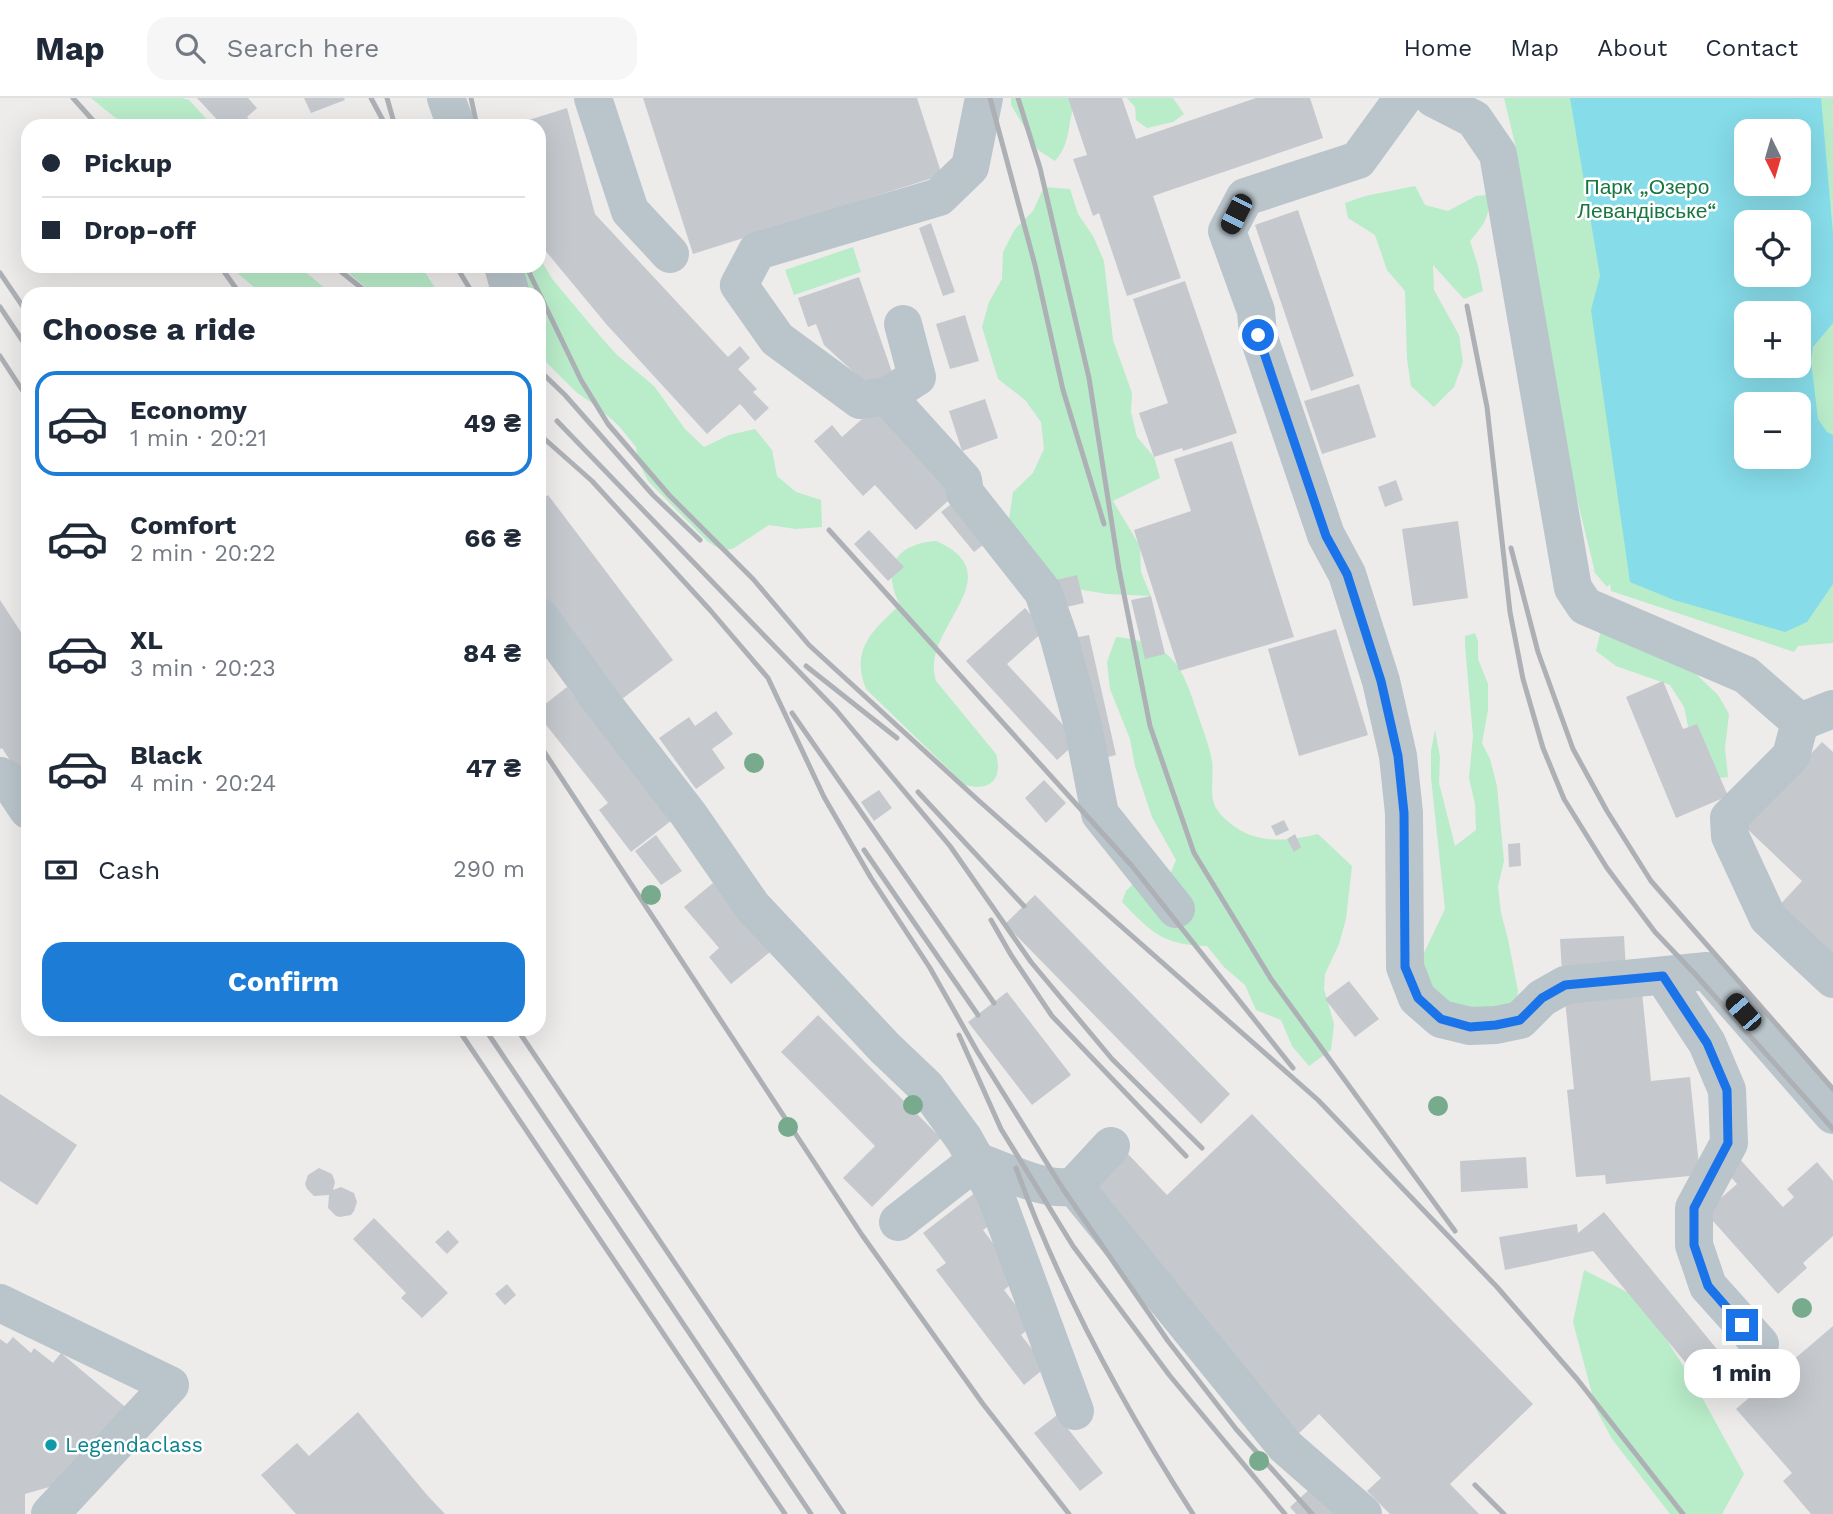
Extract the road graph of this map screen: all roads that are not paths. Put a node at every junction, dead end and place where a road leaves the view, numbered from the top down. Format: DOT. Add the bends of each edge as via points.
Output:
graph roads {
  1 [pos="446,98"];
  2 [pos="593,98"];
  3 [pos="984,98"];
  4 [pos="1403,98"];
  5 [pos="1433,98"];
  6 [pos="454,119"];
  7 [pos="670,254"];
  8 [pos="903,324"];
  9 [pos="887,396"];
  10 [pos="546,626"];
  11 [pos="1816,716"];
  12 [pos="0,776"];
  13 [pos="21,800"];
  14 [pos="1176,909"];
  15 [pos="1663,976"];
  16 [pos="1833,979"];
  17 [pos="1833,1115"];
  18 [pos="1111,1146"];
  19 [pos="976,1161"];
  20 [pos="1074,1186"];
  21 [pos="898,1222"];
  22 [pos="0,1303"];
  23 [pos="1760,1344"];
  24 [pos="1075,1411"];
  25 [pos="50,1514"];
  26 [pos="1363,1514"];
  1 -- 6 [label="lane"];
  2 -- 7 [label="lane" via="630,211"];
  3 -- 9 [label="lane" via="970,167 939,197 757,251 739,285 777,339 860,400"];
  4 -- 15 [label="lane" via="1358,160 1245,198 1227,231 1326,536 1347,574 1381,681 1398,756 1404,813 1405,967 1418,998 1441,1019 1470,1027 1520,1020 1542,998 1565,985"];
  5 -- 11 [label="lane" via="1474,119 1498,154 1573,588 1585,606 1746,675"];
  8 -- 9 [label="lane" via="917,377"];
  9 -- 14 [label="lane" via="963,480 965,493 1043,593 1083,726 1100,814"];
  10 -- 19 [label="lane" via="752,906 926,1087"];
  11 -- 16 [label="lane" via="1791,756 1729,818 1730,836 1768,918"];
  12 -- 13 [label="lane"];
  15 -- 17 [label="lane" via="1707,971"];
  15 -- 23 [label="lane" via="1707,1043 1727,1090 1728,1143 1694,1208 1694,1245 1708,1286"];
  18 -- 20 [label="lane"];
  19 -- 20 [label="lane" via="1063,1189"];
  19 -- 21 [label="lane"];
  19 -- 24 [label="lane" via="995,1194"];
  20 -- 26 [label="lane" via="1285,1446"];
  22 -- 25 [label="lane" via="170,1385"];
}
